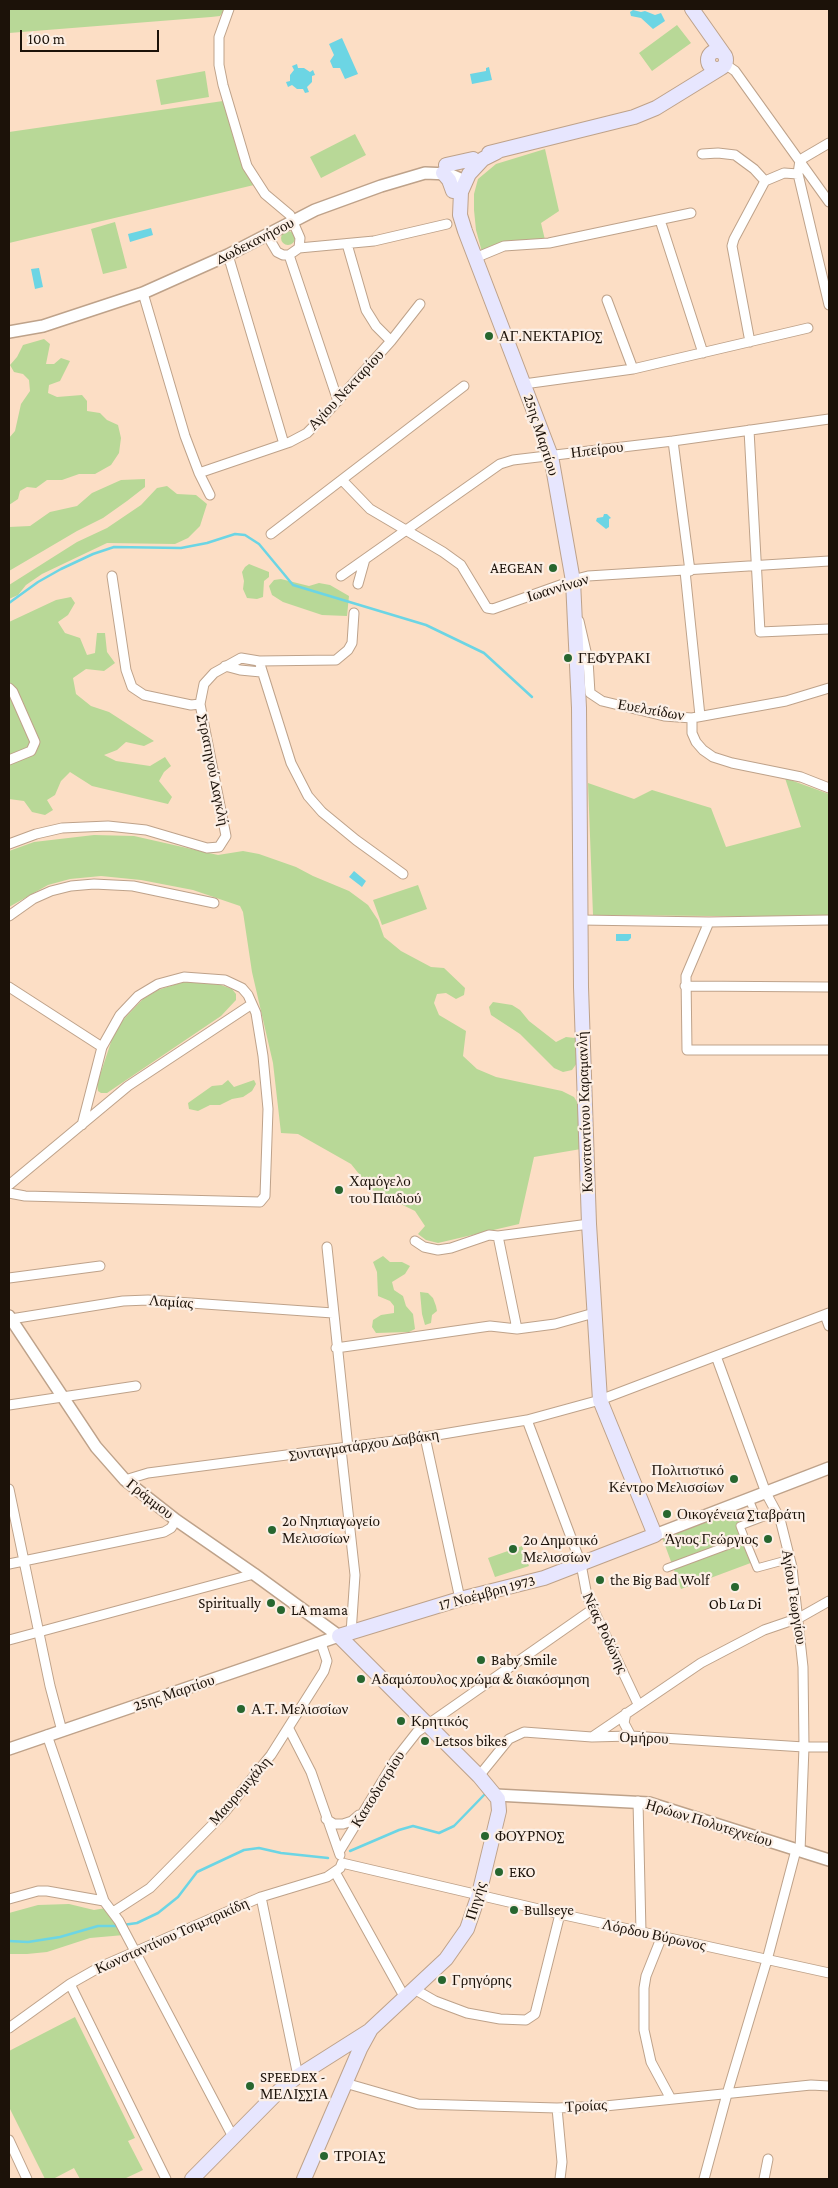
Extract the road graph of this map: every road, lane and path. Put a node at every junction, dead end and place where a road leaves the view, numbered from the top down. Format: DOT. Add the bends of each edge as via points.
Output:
graph roads {
  1 [pos="229,9"];
  2 [pos="694,9"];
  3 [pos="707,30"];
  4 [pos="708,56"];
  5 [pos="723,62"];
  6 [pos="685,89"];
  7 [pos="829,143"];
  8 [pos="497,152"];
  9 [pos="702,154"];
  10 [pos="473,159"];
  11 [pos="800,160"];
  12 [pos="444,169"];
  13 [pos="798,174"];
  14 [pos="463,175"];
  15 [pos="765,181"];
  16 [pos="453,190"];
  17 [pos="829,202"];
  18 [pos="691,213"];
  19 [pos="660,220"];
  20 [pos="293,222"];
  21 [pos="447,224"];
  22 [pos="465,231"];
  23 [pos="268,235"];
  24 [pos="347,244"];
  25 [pos="299,248"];
  26 [pos="228,255"];
  27 [pos="289,255"];
  28 [pos="475,258"];
  29 [pos="143,293"];
  30 [pos="607,300"];
  31 [pos="420,304"];
  32 [pos="829,305"];
  33 [pos="808,328"];
  34 [pos="9,332"];
  35 [pos="391,341"];
  36 [pos="750,342"];
  37 [pos="703,353"];
  38 [pos="633,369"];
  39 [pos="524,384"];
  40 [pos="464,386"];
  41 [pos="338,400"];
  42 [pos="829,419"];
  43 [pos="749,430"];
  44 [pos="674,441"];
  45 [pos="284,444"];
  46 [pos="551,456"];
  47 [pos="199,473"];
  48 [pos="342,480"];
  49 [pos="210,495"];
  50 [pos="408,530"];
  51 [pos="271,534"];
  52 [pos="364,559"];
  53 [pos="829,561"];
  54 [pos="756,567"];
  55 [pos="688,571"];
  56 [pos="112,576"];
  57 [pos="342,576"];
  58 [pos="573,581"];
  59 [pos="358,584"];
  60 [pos="575,607"];
  61 [pos="354,613"];
  62 [pos="829,629"];
  63 [pos="259,660"];
  64 [pos="225,666"];
  65 [pos="261,672"];
  66 [pos="578,679"];
  67 [pos="9,688"];
  68 [pos="829,688"];
  69 [pos="200,704"];
  70 [pos="696,717"];
  71 [pos="9,760"];
  72 [pos="829,788"];
  73 [pos="9,844"];
  74 [pos="403,874"];
  75 [pos="214,903"];
  76 [pos="9,916"];
  77 [pos="580,920"];
  78 [pos="829,920"];
  79 [pos="709,922"];
  80 [pos="685,986"];
  81 [pos="9,987"];
  82 [pos="829,987"];
  83 [pos="252,1004"];
  84 [pos="102,1048"];
  85 [pos="829,1050"];
  86 [pos="82,1125"];
  87 [pos="9,1185"];
  88 [pos="9,1193"];
  89 [pos="589,1224"];
  90 [pos="498,1236"];
  91 [pos="415,1242"];
  92 [pos="327,1248"];
  93 [pos="100,1266"];
  94 [pos="9,1278"];
  95 [pos="594,1313"];
  96 [pos="333,1314"];
  97 [pos="827,1314"];
  98 [pos="10,1318"];
  99 [pos="829,1326"];
  100 [pos="518,1329"];
  101 [pos="336,1348"];
  102 [pos="716,1356"];
  103 [pos="136,1386"];
  104 [pos="63,1398"];
  105 [pos="600,1400"];
  106 [pos="9,1405"];
  107 [pos="526,1420"];
  108 [pos="425,1437"];
  109 [pos="344,1448"];
  110 [pos="829,1468"];
  111 [pos="125,1480"];
  112 [pos="9,1488"];
  113 [pos="766,1493"];
  114 [pos="749,1499"];
  115 [pos="777,1512"];
  116 [pos="757,1519"];
  117 [pos="176,1520"];
  118 [pos="655,1535"];
  119 [pos="745,1539"];
  120 [pos="790,1559"];
  121 [pos="25,1560"];
  122 [pos="9,1564"];
  123 [pos="581,1564"];
  124 [pos="668,1568"];
  125 [pos="254,1574"];
  126 [pos="460,1599"];
  127 [pos="829,1601"];
  128 [pos="594,1609"];
  129 [pos="799,1618"];
  130 [pos="40,1633"];
  131 [pos="351,1633"];
  132 [pos="9,1640"];
  133 [pos="320,1643"];
  134 [pos="360,1657"];
  135 [pos="638,1704"];
  136 [pos="626,1713"];
  137 [pos="427,1723"];
  138 [pos="289,1729"];
  139 [pos="62,1731"];
  140 [pos="47,1735"];
  141 [pos="630,1736"];
  142 [pos="592,1737"];
  143 [pos="804,1747"];
  144 [pos="829,1747"];
  145 [pos="9,1749"];
  146 [pos="480,1776"];
  147 [pos="496,1795"];
  148 [pos="638,1801"];
  149 [pos="364,1810"];
  150 [pos="326,1819"];
  151 [pos="798,1851"];
  152 [pos="339,1852"];
  153 [pos="829,1860"];
  154 [pos="342,1863"];
  155 [pos="335,1872"];
  156 [pos="479,1894"];
  157 [pos="261,1897"];
  158 [pos="9,1899"];
  159 [pos="104,1901"];
  160 [pos="112,1912"];
  161 [pos="560,1914"];
  162 [pos="640,1932"];
  163 [pos="662,1936"];
  164 [pos="135,1952"];
  165 [pos="767,1960"];
  166 [pos="829,1972"];
  167 [pos="70,1984"];
  168 [pos="409,1994"];
  169 [pos="9,2028"];
  170 [pos="371,2030"];
  171 [pos="321,2061"];
  172 [pos="298,2076"];
  173 [pos="345,2083"];
  174 [pos="829,2086"];
  175 [pos="727,2094"];
  176 [pos="671,2099"];
  177 [pos="557,2108"];
  178 [pos="233,2138"];
  179 [pos="9,2140"];
  180 [pos="768,2159"];
  181 [pos="27,2179"];
  182 [pos="166,2179"];
  183 [pos="192,2179"];
  184 [pos="304,2179"];
  185 [pos="560,2179"];
  186 [pos="704,2179"];
  187 [pos="764,2179"];
  1 -- 20 [label="street" via="220,36 219,64 244,158 257,184"];
  2 -- 3 [label="main road"];
  3 -- 4 [label="main road"];
  3 -- 5 [label="main road"];
  4 -- 5 [label="main road" via="714,50"];
  4 -- 6 [label="main road, 25ης Μαρτίου"];
  5 -- 6 [label="main road, 25ης Μαρτίου"];
  5 -- 11 [label="street" via="735,71"];
  6 -- 8 [label="main road, 25ης Μαρτίου" via="656,108 634,117"];
  7 -- 11 [label="street"];
  8 -- 10 [label="main road, 25ης Μαρτίου"];
  8 -- 14 [label="main road, 25ης Μαρτίου"];
  9 -- 15 [label="street" via="734,155"];
  10 -- 12 [label="main road"];
  10 -- 14 [label="main road, 25ης Μαρτίου"];
  11 -- 13 [label="street"];
  11 -- 17 [label="street"];
  12 -- 14 [label="street, Δωδεκανήσου"];
  12 -- 16 [label="main road"];
  12 -- 20 [label="street, Δωδεκανήσου" via="368,190"];
  13 -- 15 [label="street" via="784,173"];
  13 -- 32 [label="street"];
  14 -- 16 [label="main road, 25ης Μαρτίου"];
  14 -- 22 [label="main road, 25ης Μαρτίου" via="460,203"];
  15 -- 36 [label="street" via="732,246"];
  16 -- 22 [label="main road, 25ης Μαρτίου" via="453,208"];
  18 -- 19 [label="street"];
  19 -- 28 [label="street" via="549,243 504,246"];
  19 -- 37 [label="street"];
  20 -- 23 [label="street, Δωδεκανήσου"];
  20 -- 25 [label="street" via="300,238"];
  21 -- 24 [label="street"];
  22 -- 28 [label="main road, 25ης Μαρτίου"];
  23 -- 26 [label="street, Δωδεκανήσου"];
  23 -- 27 [label="street" via="277,252"];
  24 -- 25 [label="street"];
  24 -- 35 [label="street" via="366,310"];
  25 -- 27 [label="street"];
  26 -- 29 [label="street, Δωδεκανήσου"];
  26 -- 45 [label="street"];
  27 -- 41 [label="street"];
  28 -- 39 [label="main road, 25ης Μαρτίου"];
  29 -- 34 [label="street, Δωδεκανήσου" via="43,326"];
  29 -- 47 [label="street"];
  30 -- 38 [label="street"];
  31 -- 35 [label="street, Αγίου Νεκταρίου"];
  33 -- 36 [label="street"];
  35 -- 41 [label="street, Αγίου Νεκταρίου"];
  36 -- 37 [label="street"];
  37 -- 38 [label="street"];
  38 -- 39 [label="street"];
  39 -- 46 [label="main road, 25ης Μαρτίου"];
  40 -- 48 [label="street"];
  41 -- 45 [label="street, Αγίου Νεκταρίου" via="307,432"];
  42 -- 43 [label="street, Ηπείρου"];
  43 -- 44 [label="street, Ηπείρου"];
  43 -- 54 [label="street"];
  44 -- 46 [label="street, Ηπείρου"];
  44 -- 55 [label="street"];
  45 -- 47 [label="street, Αγίου Νεκταρίου"];
  46 -- 50 [label="street, Ηπείρου" via="512,460 491,469"];
  46 -- 58 [label="main road, 25ης Μαρτίου"];
  47 -- 49 [label="street"];
  48 -- 50 [label="street, Ιωαννίνων" via="366,505"];
  48 -- 51 [label="street"];
  50 -- 52 [label="street, Ηπείρου"];
  50 -- 58 [label="street, Ιωαννίνων" via="461,565 487,608 493,609"];
  52 -- 57 [label="street, Ηπείρου"];
  52 -- 59 [label="street"];
  53 -- 54 [label="street, Ιωαννίνων"];
  54 -- 55 [label="street, Ιωαννίνων"];
  54 -- 62 [label="street" via="760,632"];
  55 -- 58 [label="street, Ιωαννίνων" via="588,576"];
  55 -- 70 [label="street"];
  56 -- 69 [label="street" via="126,670 132,687 144,696"];
  58 -- 60 [label="main road, 25ης Μαρτίου"];
  60 -- 66 [label="main road, 25ης Μαρτίου"];
  60 -- 70 [label="street, Ευελπίδων" via="585,640 590,693 602,701 664,716"];
  61 -- 63 [label="street" via="352,643 336,660"];
  63 -- 64 [label="street" via="241,658"];
  63 -- 65 [label="street"];
  64 -- 65 [label="street"];
  64 -- 69 [label="street, Στρατηγού Δαγκλή" via="204,684"];
  65 -- 74 [label="street" via="291,763 308,796 322,812"];
  66 -- 77 [label="main road, Κωνσταντίνου Καραμανλή"];
  67 -- 71 [label="street" via="35,742 31,751"];
  68 -- 70 [label="street, Ευελπίδων" via="786,701"];
  69 -- 73 [label="street, Στρατηγού Δαγκλή" via="226,836 219,847 207,848 146,830 100,826 62,828"];
  70 -- 72 [label="street" via="692,733 696,742 713,757 802,777"];
  75 -- 76 [label="street" via="133,886 94,884 71,886 33,898"];
  77 -- 79 [label="street"];
  77 -- 89 [label="main road, Κωνσταντίνου Καραμανλή"];
  78 -- 79 [label="street"];
  79 -- 80 [label="street" via="686,976"];
  80 -- 82 [label="street"];
  80 -- 85 [label="street" via="688,1050"];
  81 -- 84 [label="street"];
  83 -- 84 [label="street" via="242,988 225,980 184,977 158,984 138,996 120,1015"];
  83 -- 86 [label="street" via="150,1071"];
  83 -- 88 [label="street" via="263,1056 268,1109 265,1196 260,1202"];
  84 -- 86 [label="street"];
  86 -- 87 [label="street"];
  89 -- 90 [label="street"];
  89 -- 95 [label="main road, Κωνσταντίνου Καραμανλή"];
  90 -- 91 [label="street" via="478,1237 438,1250"];
  90 -- 100 [label="street"];
  92 -- 96 [label="street"];
  93 -- 94 [label="street"];
  95 -- 100 [label="street" via="555,1324"];
  95 -- 105 [label="main road, Κωνσταντίνου Καραμανλή"];
  96 -- 98 [label="street, Λαμίας" via="148,1300"];
  96 -- 101 [label="street"];
  97 -- 99 [label="street"];
  97 -- 102 [label="street, Συνταγματάρχου Δαβάκη"];
  98 -- 104 [label="street, Γράμμου"];
  100 -- 101 [label="street" via="490,1326"];
  101 -- 109 [label="street"];
  102 -- 105 [label="street, Συνταγματάρχου Δαβάκη"];
  102 -- 113 [label="street, Αγίου Γεωργίου"];
  103 -- 104 [label="street"];
  104 -- 106 [label="street"];
  104 -- 111 [label="street, Γράμμου" via="96,1447"];
  105 -- 107 [label="street, Συνταγματάρχου Δαβάκη"];
  105 -- 118 [label="main road, Κωνσταντίνου Καραμανλή"];
  107 -- 108 [label="street, Συνταγματάρχου Δαβάκη"];
  107 -- 123 [label="street, Νέας Ροδώνης"];
  108 -- 109 [label="street, Συνταγματάρχου Δαβάκη"];
  108 -- 126 [label="street"];
  109 -- 111 [label="street, Συνταγματάρχου Δαβάκη" via="148,1473"];
  109 -- 131 [label="street" via="355,1575"];
  110 -- 113 [label="street, 17 Νοέμβρη 1973"];
  111 -- 117 [label="street, Γράμμου"];
  112 -- 121 [label="street"];
  113 -- 114 [label="street, 17 Νοέμβρη 1973"];
  113 -- 115 [label="street, Αγίου Γεωργίου"];
  114 -- 116 [label="street"];
  114 -- 118 [label="street, 17 Νοέμβρη 1973"];
  115 -- 116 [label="street"];
  115 -- 120 [label="street, Αγίου Γεωργίου"];
  116 -- 119 [label="street" via="740,1526"];
  117 -- 121 [label="street" via="164,1532"];
  117 -- 125 [label="street, Γράμμου"];
  118 -- 123 [label="main road, 17 Νοέμβρη 1973"];
  119 -- 120 [label="street" via="757,1568"];
  119 -- 124 [label="street"];
  120 -- 129 [label="street, Αγίου Γεωργίου"];
  121 -- 122 [label="street"];
  121 -- 130 [label="street"];
  123 -- 126 [label="main road, 17 Νοέμβρη 1973" via="544,1578"];
  123 -- 128 [label="street, Νέας Ροδώνης" via="584,1589"];
  125 -- 130 [label="street"];
  125 -- 131 [label="street, Γράμμου"];
  126 -- 131 [label="main road, 17 Νοέμβρη 1973"];
  127 -- 129 [label="street"];
  128 -- 135 [label="street, Νέας Ροδώνης"];
  128 -- 137 [label="street, Καποδιστρίου"];
  129 -- 135 [label="street" via="764,1630 701,1662"];
  129 -- 143 [label="street, Αγίου Γεωργίου"];
  130 -- 132 [label="street"];
  130 -- 139 [label="street"];
  131 -- 133 [label="street, 25ης Μαρτίου"];
  131 -- 134 [label="main road"];
  131 -- 134 [label="main road"];
  133 -- 138 [label="street, Μαυρομιχάλη" via="326,1656 326,1666"];
  133 -- 139 [label="street, 25ης Μαρτίου"];
  134 -- 137 [label="main road"];
  135 -- 136 [label="street"];
  136 -- 141 [label="street" via="624,1723"];
  136 -- 142 [label="street"];
  137 -- 146 [label="main road"];
  137 -- 149 [label="street, Καποδιστρίου" via="404,1746"];
  138 -- 150 [label="street" via="311,1772"];
  138 -- 160 [label="street, Μαυρομιχάλη" via="224,1813 150,1888"];
  139 -- 140 [label="street, 25ης Μαρτίου"];
  140 -- 145 [label="street, 25ης Μαρτίου"];
  140 -- 159 [label="street"];
  141 -- 142 [label="street, Ομήρου"];
  141 -- 143 [label="street, Ομήρου"];
  142 -- 146 [label="street, Ομήρου" via="533,1732 516,1734"];
  143 -- 144 [label="street, Ομήρου"];
  143 -- 151 [label="street, Αγίου Γεωργίου"];
  146 -- 147 [label="main road"];
  147 -- 148 [label="street, Ηρώων Πολυτεχνείου"];
  147 -- 156 [label="main road, Πηγής" via="499,1811"];
  148 -- 151 [label="street, Ηρώων Πολυτεχνείου"];
  148 -- 162 [label="street"];
  149 -- 150 [label="street" via="343,1824 334,1824"];
  149 -- 152 [label="street, Καποδιστρίου"];
  150 -- 152 [label="street"];
  151 -- 153 [label="street, Ηρώων Πολυτεχνείου"];
  151 -- 165 [label="street, Αγίου Γεωργίου"];
  152 -- 154 [label="street"];
  154 -- 155 [label="street, Κωνσταντίνου Τσιμπρικίδη"];
  154 -- 156 [label="street, Λόρδου Βύρωνος"];
  155 -- 157 [label="street, Κωνσταντίνου Τσιμπρικίδη" via="327,1878"];
  155 -- 168 [label="street"];
  156 -- 161 [label="street, Λόρδου Βύρωνος"];
  156 -- 168 [label="main road, Πηγής" via="472,1919 461,1939 446,1959"];
  157 -- 164 [label="street, Κωνσταντίνου Τσιμπρικίδη"];
  157 -- 172 [label="street"];
  158 -- 159 [label="street" via="47,1890"];
  159 -- 160 [label="street"];
  160 -- 164 [label="street"];
  161 -- 162 [label="street, Λόρδου Βύρωνος"];
  161 -- 168 [label="street" via="535,2014 526,2020 467,2013"];
  162 -- 163 [label="street, Λόρδου Βύρωνος"];
  163 -- 165 [label="street, Λόρδου Βύρωνος"];
  163 -- 176 [label="street" via="646,1976 644,2030 651,2062"];
  164 -- 167 [label="street, Κωνσταντίνου Τσιμπρικίδη"];
  164 -- 178 [label="street"];
  165 -- 166 [label="street, Λόρδου Βύρωνος"];
  165 -- 175 [label="street, Αγίου Γεωργίου"];
  167 -- 169 [label="street, Κωνσταντίνου Τσιμπρικίδη"];
  167 -- 182 [label="street"];
  168 -- 170 [label="main road, Πηγής"];
  170 -- 171 [label="main road"];
  170 -- 173 [label="main road, Πηγής"];
  171 -- 172 [label="main road"];
  171 -- 173 [label="main road" via="337,2061 345,2072"];
  172 -- 178 [label="main road"];
  173 -- 177 [label="street, Τροίας" via="418,2104"];
  173 -- 184 [label="main road, Πηγής"];
  174 -- 175 [label="street, Τροίας"];
  175 -- 176 [label="street, Τροίας"];
  175 -- 186 [label="street, Αγίου Γεωργίου"];
  176 -- 177 [label="street, Τροίας"];
  177 -- 185 [label="street" via="562,2162"];
  178 -- 183 [label="main road"];
  179 -- 181 [label="street"];
  180 -- 187 [label="street"];
}
